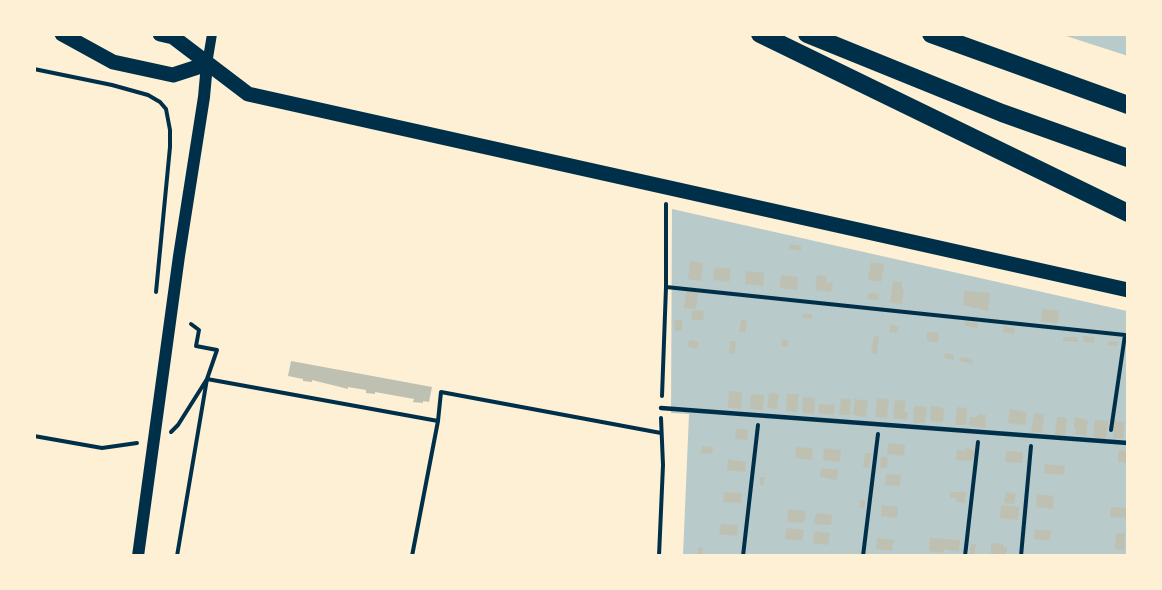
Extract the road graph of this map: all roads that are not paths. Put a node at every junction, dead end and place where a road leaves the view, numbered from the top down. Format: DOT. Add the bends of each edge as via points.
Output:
graph roads {
  1 [pos="62,34"];
  2 [pos="160,34"];
  3 [pos="212,34"];
  4 [pos="759,34"];
  5 [pos="807,34"];
  6 [pos="931,34"];
  7 [pos="207,64"];
  8 [pos="1128,105"];
  9 [pos="1128,158"];
  10 [pos="1128,213"];
  11 [pos="1128,290"];
  12 [pos="661,408"];
  13 [pos="1128,443"];
  14 [pos="138,555"];
  1 -- 7 [label="main road" via="113,62 173,75"];
  2 -- 7 [label="main road" via="173,37"];
  3 -- 7 [label="street"];
  4 -- 10 [label="highway"];
  5 -- 9 [label="highway" via="1002,113"];
  6 -- 8 [label="highway"];
  7 -- 11 [label="main road" via="248,94"];
  7 -- 14 [label="main road"];
  12 -- 13 [label="lane"];
}
